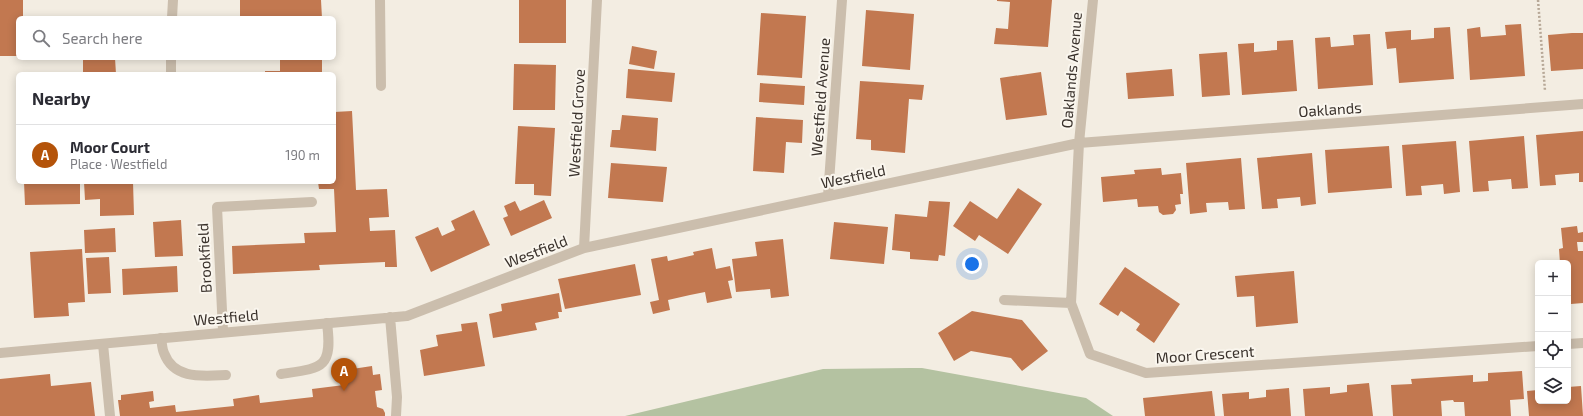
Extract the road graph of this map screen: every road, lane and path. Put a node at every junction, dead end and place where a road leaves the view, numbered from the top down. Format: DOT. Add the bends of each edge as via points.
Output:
graph roads {
  1 [pos="173,0"];
  2 [pos="380,0"];
  3 [pos="597,0"];
  4 [pos="842,0"];
  5 [pos="1092,0"];
  6 [pos="1538,0"];
  7 [pos="172,16"];
  8 [pos="172,60"];
  9 [pos="171,72"];
  10 [pos="382,86"];
  11 [pos="1583,104"];
  12 [pos="1546,107"];
  13 [pos="1079,143"];
  14 [pos="828,196"];
  15 [pos="312,202"];
  16 [pos="584,248"];
  17 [pos="1004,300"];
  18 [pos="1071,303"];
  19 [pos="390,317"];
  20 [pos="327,323"];
  21 [pos="223,332"];
  22 [pos="161,338"];
  23 [pos="1583,343"];
  24 [pos="103,344"];
  25 [pos="1571,344"];
  26 [pos="1535,346"];
  27 [pos="0,353"];
  28 [pos="281,374"];
  29 [pos="226,375"];
  30 [pos="110,416"];
  31 [pos="396,416"];
  1 -- 7 [label="street"];
  2 -- 10 [label="street"];
  3 -- 16 [label="street, Westfield Grove"];
  4 -- 14 [label="street, Westfield Avenue"];
  5 -- 13 [label="street, Oaklands Avenue"];
  6 -- 12 [label="path"];
  8 -- 9 [label="street"];
  11 -- 12 [label="street, Oaklands"];
  12 -- 13 [label="street, Oaklands"];
  13 -- 14 [label="street, Westfield"];
  13 -- 18 [label="street, Moor Crescent"];
  14 -- 16 [label="street, Westfield"];
  15 -- 21 [label="street, Brookfield" via="217,207"];
  16 -- 19 [label="street, Westfield" via="407,316"];
  17 -- 18 [label="street"];
  18 -- 26 [label="street, Moor Crescent" via="1090,354 1146,373"];
  19 -- 20 [label="street, Westfield"];
  19 -- 31 [label="street" via="397,397"];
  20 -- 21 [label="street, Westfield"];
  20 -- 28 [label="street" via="330,342 324,361 313,369"];
  21 -- 22 [label="street, Westfield"];
  22 -- 24 [label="street, Westfield"];
  22 -- 29 [label="street" via="164,354 171,365 182,373 194,376"];
  23 -- 25 [label="street"];
  24 -- 27 [label="street, Westfield"];
  24 -- 30 [label="street"];
}
